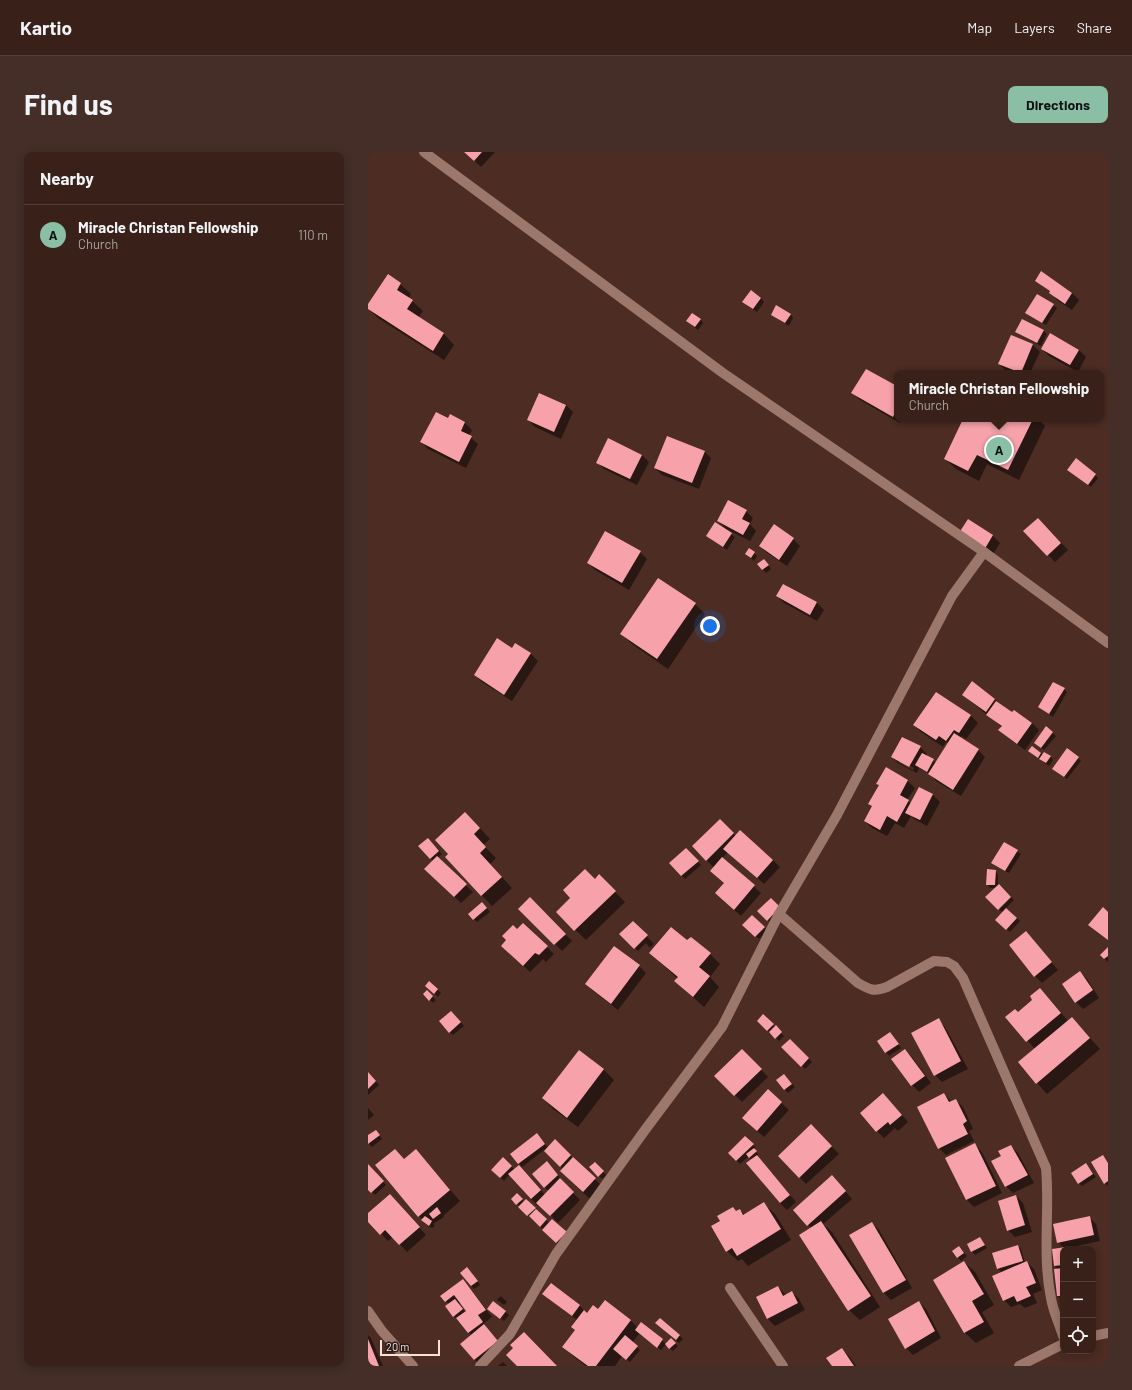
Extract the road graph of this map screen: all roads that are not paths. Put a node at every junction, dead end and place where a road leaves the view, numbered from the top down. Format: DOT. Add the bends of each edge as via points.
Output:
graph roads {
  1 [pos="424,152"];
  2 [pos="984,552"];
  3 [pos="1108,643"];
  4 [pos="779,914"];
  5 [pos="730,1288"];
  6 [pos="368,1311"];
  7 [pos="1060,1326"];
  8 [pos="1108,1333"];
  9 [pos="1096,1335"];
  10 [pos="1060,1346"];
  11 [pos="413,1366"];
  12 [pos="480,1366"];
  13 [pos="783,1366"];
  14 [pos="1019,1366"];
  1 -- 2 [label="street" via="723,373"];
  2 -- 3 [label="street"];
  2 -- 4 [label="street" via="952,596 837,815"];
  4 -- 7 [label="street" via="858,983 871,990 887,987 934,961 947,962 964,978 1046,1168 1047,1264 1051,1298"];
  4 -- 12 [label="street" via="722,1027 556,1254 510,1334"];
  5 -- 13 [label="street"];
  6 -- 11 [label="street"];
  8 -- 9 [label="street"];
  10 -- 14 [label="street"];
}
